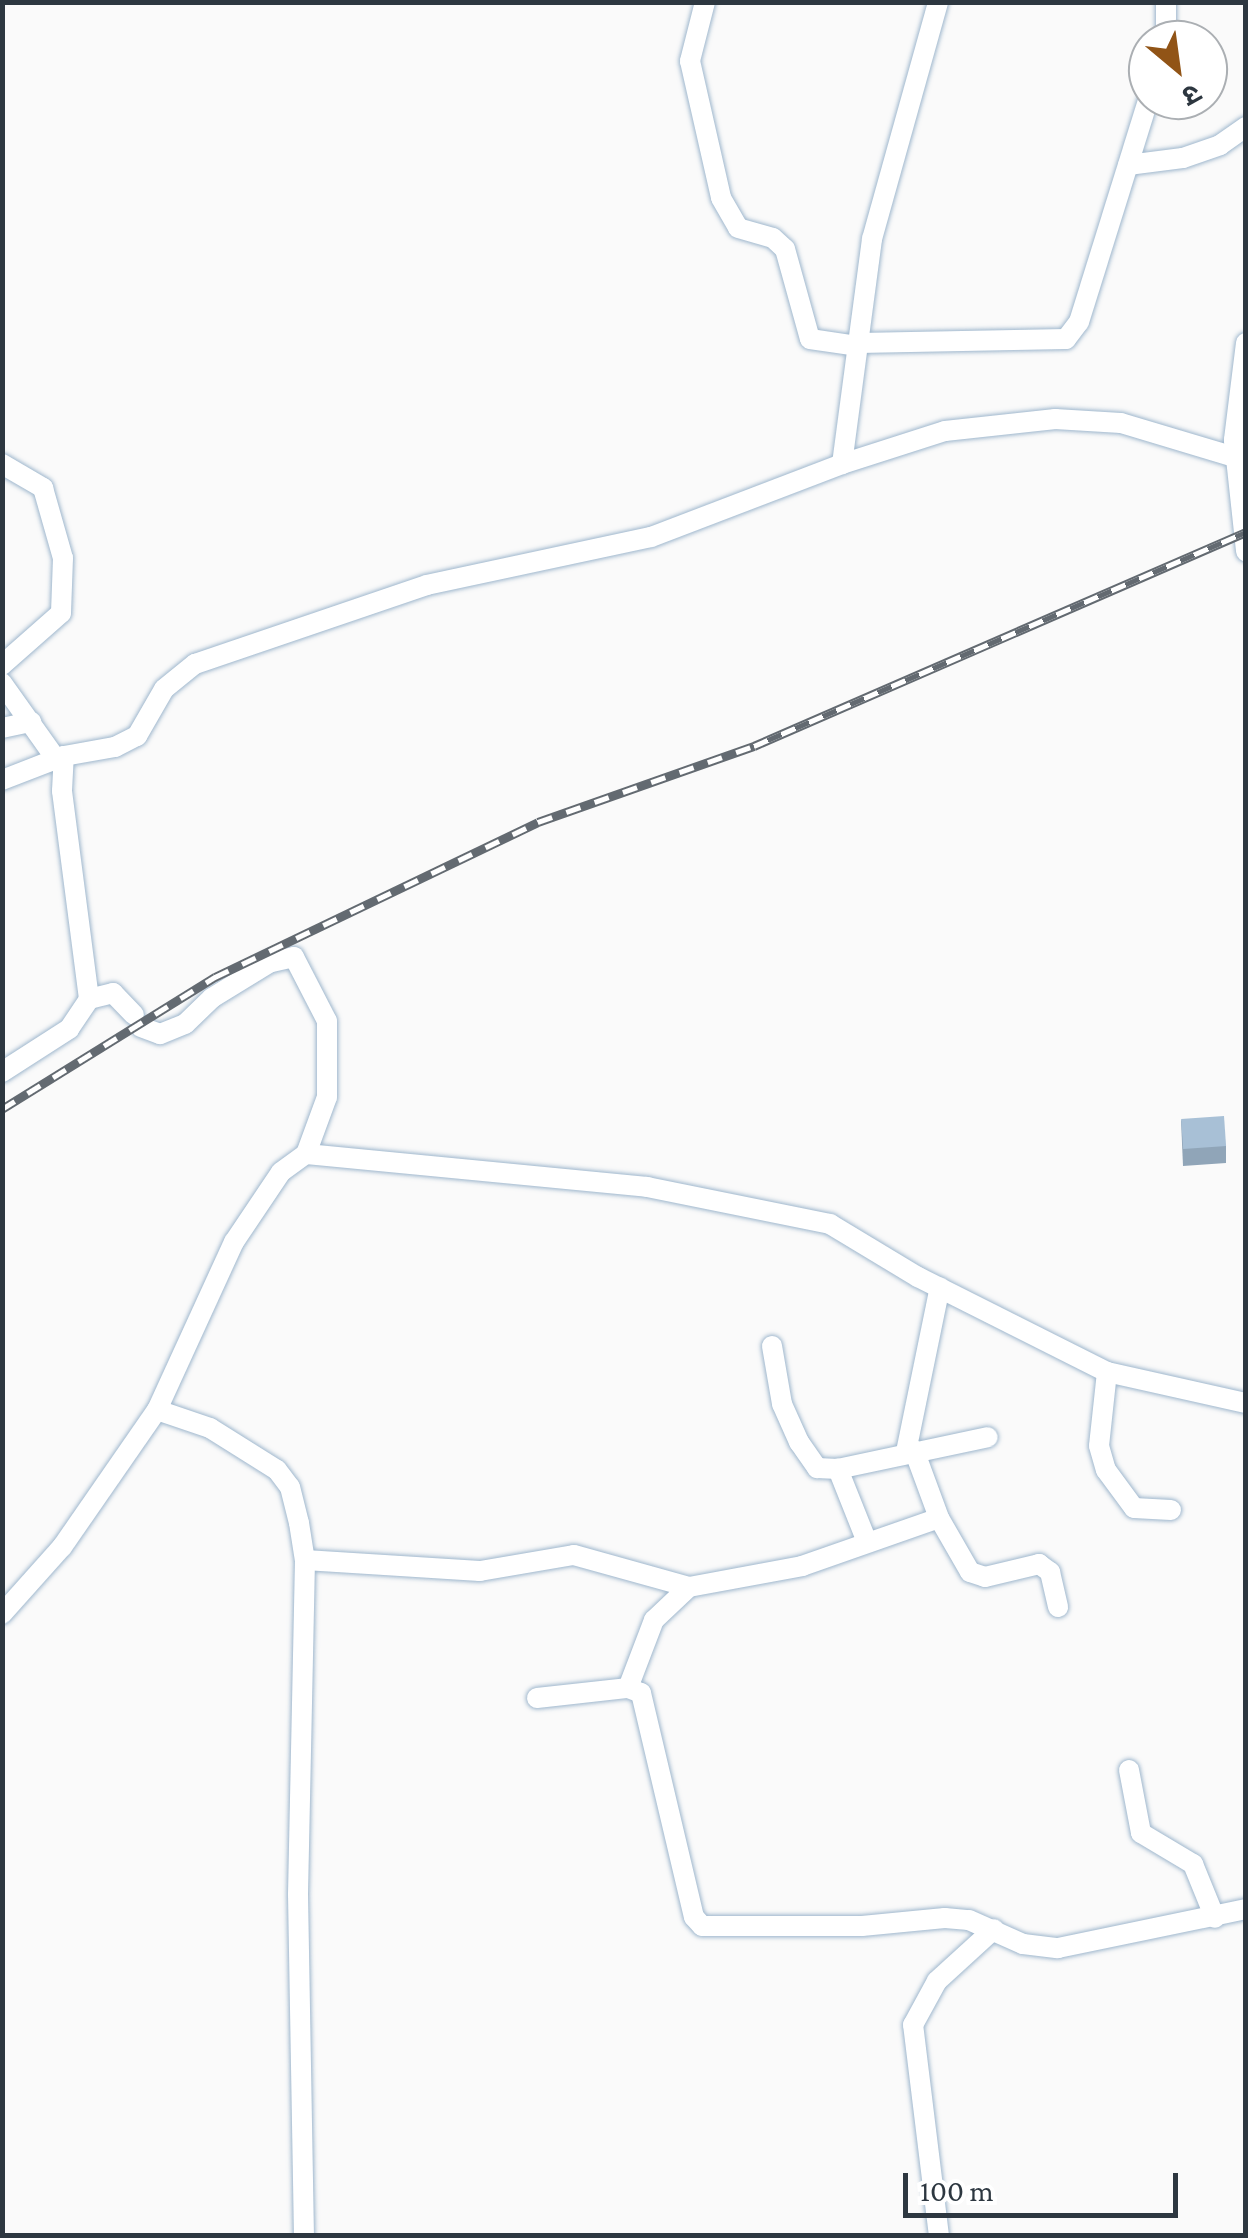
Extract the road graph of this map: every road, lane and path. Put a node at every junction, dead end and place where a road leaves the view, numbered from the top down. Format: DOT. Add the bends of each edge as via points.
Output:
graph roads {
  1 [pos="705,2"];
  2 [pos="938,2"];
  3 [pos="1142,120"];
  4 [pos="1246,127"];
  5 [pos="1128,164"];
  6 [pos="1246,343"];
  7 [pos="859,344"];
  8 [pos="1234,456"];
  9 [pos="2,464"];
  10 [pos="842,464"];
  11 [pos="1246,550"];
  12 [pos="2,665"];
  13 [pos="2,683"];
  14 [pos="30,722"];
  15 [pos="2,728"];
  16 [pos="60,758"];
  17 [pos="2,780"];
  18 [pos="89,999"];
  19 [pos="2,1072"];
  20 [pos="306,1154"];
  21 [pos="940,1287"];
  22 [pos="772,1346"];
  23 [pos="1108,1372"];
  24 [pos="1246,1404"];
  25 [pos="158,1410"];
  26 [pos="988,1437"];
  27 [pos="910,1451"];
  28 [pos="838,1468"];
  29 [pos="1171,1510"];
  30 [pos="940,1518"];
  31 [pos="867,1542"];
  32 [pos="306,1560"];
  33 [pos="689,1587"];
  34 [pos="1058,1607"];
  35 [pos="2,1614"];
  36 [pos="628,1688"];
  37 [pos="537,1698"];
  38 [pos="1129,1770"];
  39 [pos="1246,1909"];
  40 [pos="1214,1918"];
  41 [pos="994,1930"];
  42 [pos="304,2236"];
  43 [pos="939,2236"];
  1 -- 7 [label="street" via="690,60 721,198 738,228 786,249 810,339"];
  2 -- 7 [label="street" via="872,239"];
  3 -- 5 [label="street"];
  4 -- 5 [label="street" via="1220,146 1183,158"];
  5 -- 7 [label="street" via="1079,322 1066,340"];
  6 -- 8 [label="street" via="1237,376"];
  7 -- 10 [label="street"];
  8 -- 10 [label="street" via="1121,423 1055,419 945,431"];
  8 -- 11 [label="street"];
  9 -- 12 [label="street" via="43,488 64,558 55,623"];
  10 -- 16 [label="street" via="650,537 426,586 195,664 164,689 138,736"];
  13 -- 14 [label="street"];
  14 -- 15 [label="street"];
  14 -- 16 [label="street"];
  16 -- 17 [label="street"];
  16 -- 18 [label="street"];
  18 -- 19 [label="street" via="69,1030"];
  18 -- 20 [label="street" via="113,992 160,1034 185,1024 269,962 294,958 327,1021 327,1097"];
  20 -- 21 [label="street" via="647,1187 830,1224"];
  20 -- 25 [label="street" via="281,1172 234,1242"];
  21 -- 23 [label="street"];
  21 -- 27 [label="street"];
  22 -- 28 [label="street" via="782,1404 799,1442 817,1468"];
  23 -- 24 [label="street"];
  23 -- 29 [label="street" via="1098,1446 1106,1470 1134,1508"];
  25 -- 32 [label="street" via="210,1428 277,1470 290,1487"];
  25 -- 35 [label="street" via="62,1547"];
  26 -- 27 [label="street"];
  27 -- 28 [label="street"];
  27 -- 30 [label="street"];
  28 -- 31 [label="street"];
  30 -- 31 [label="street"];
  30 -- 34 [label="street" via="977,1576 1030,1564 1046,1567"];
  31 -- 33 [label="street" via="802,1566"];
  32 -- 33 [label="street" via="480,1571 574,1556"];
  32 -- 42 [label="street" via="298,1894"];
  33 -- 36 [label="street" via="654,1620"];
  36 -- 37 [label="street"];
  36 -- 41 [label="street" via="644,1700 694,1917 702,1926 862,1926 945,1918"];
  38 -- 40 [label="street" via="1141,1834 1193,1864"];
  39 -- 40 [label="street"];
  40 -- 41 [label="street" via="1058,1948 1023,1944"];
  41 -- 43 [label="street" via="936,1982 913,2025"];
}
